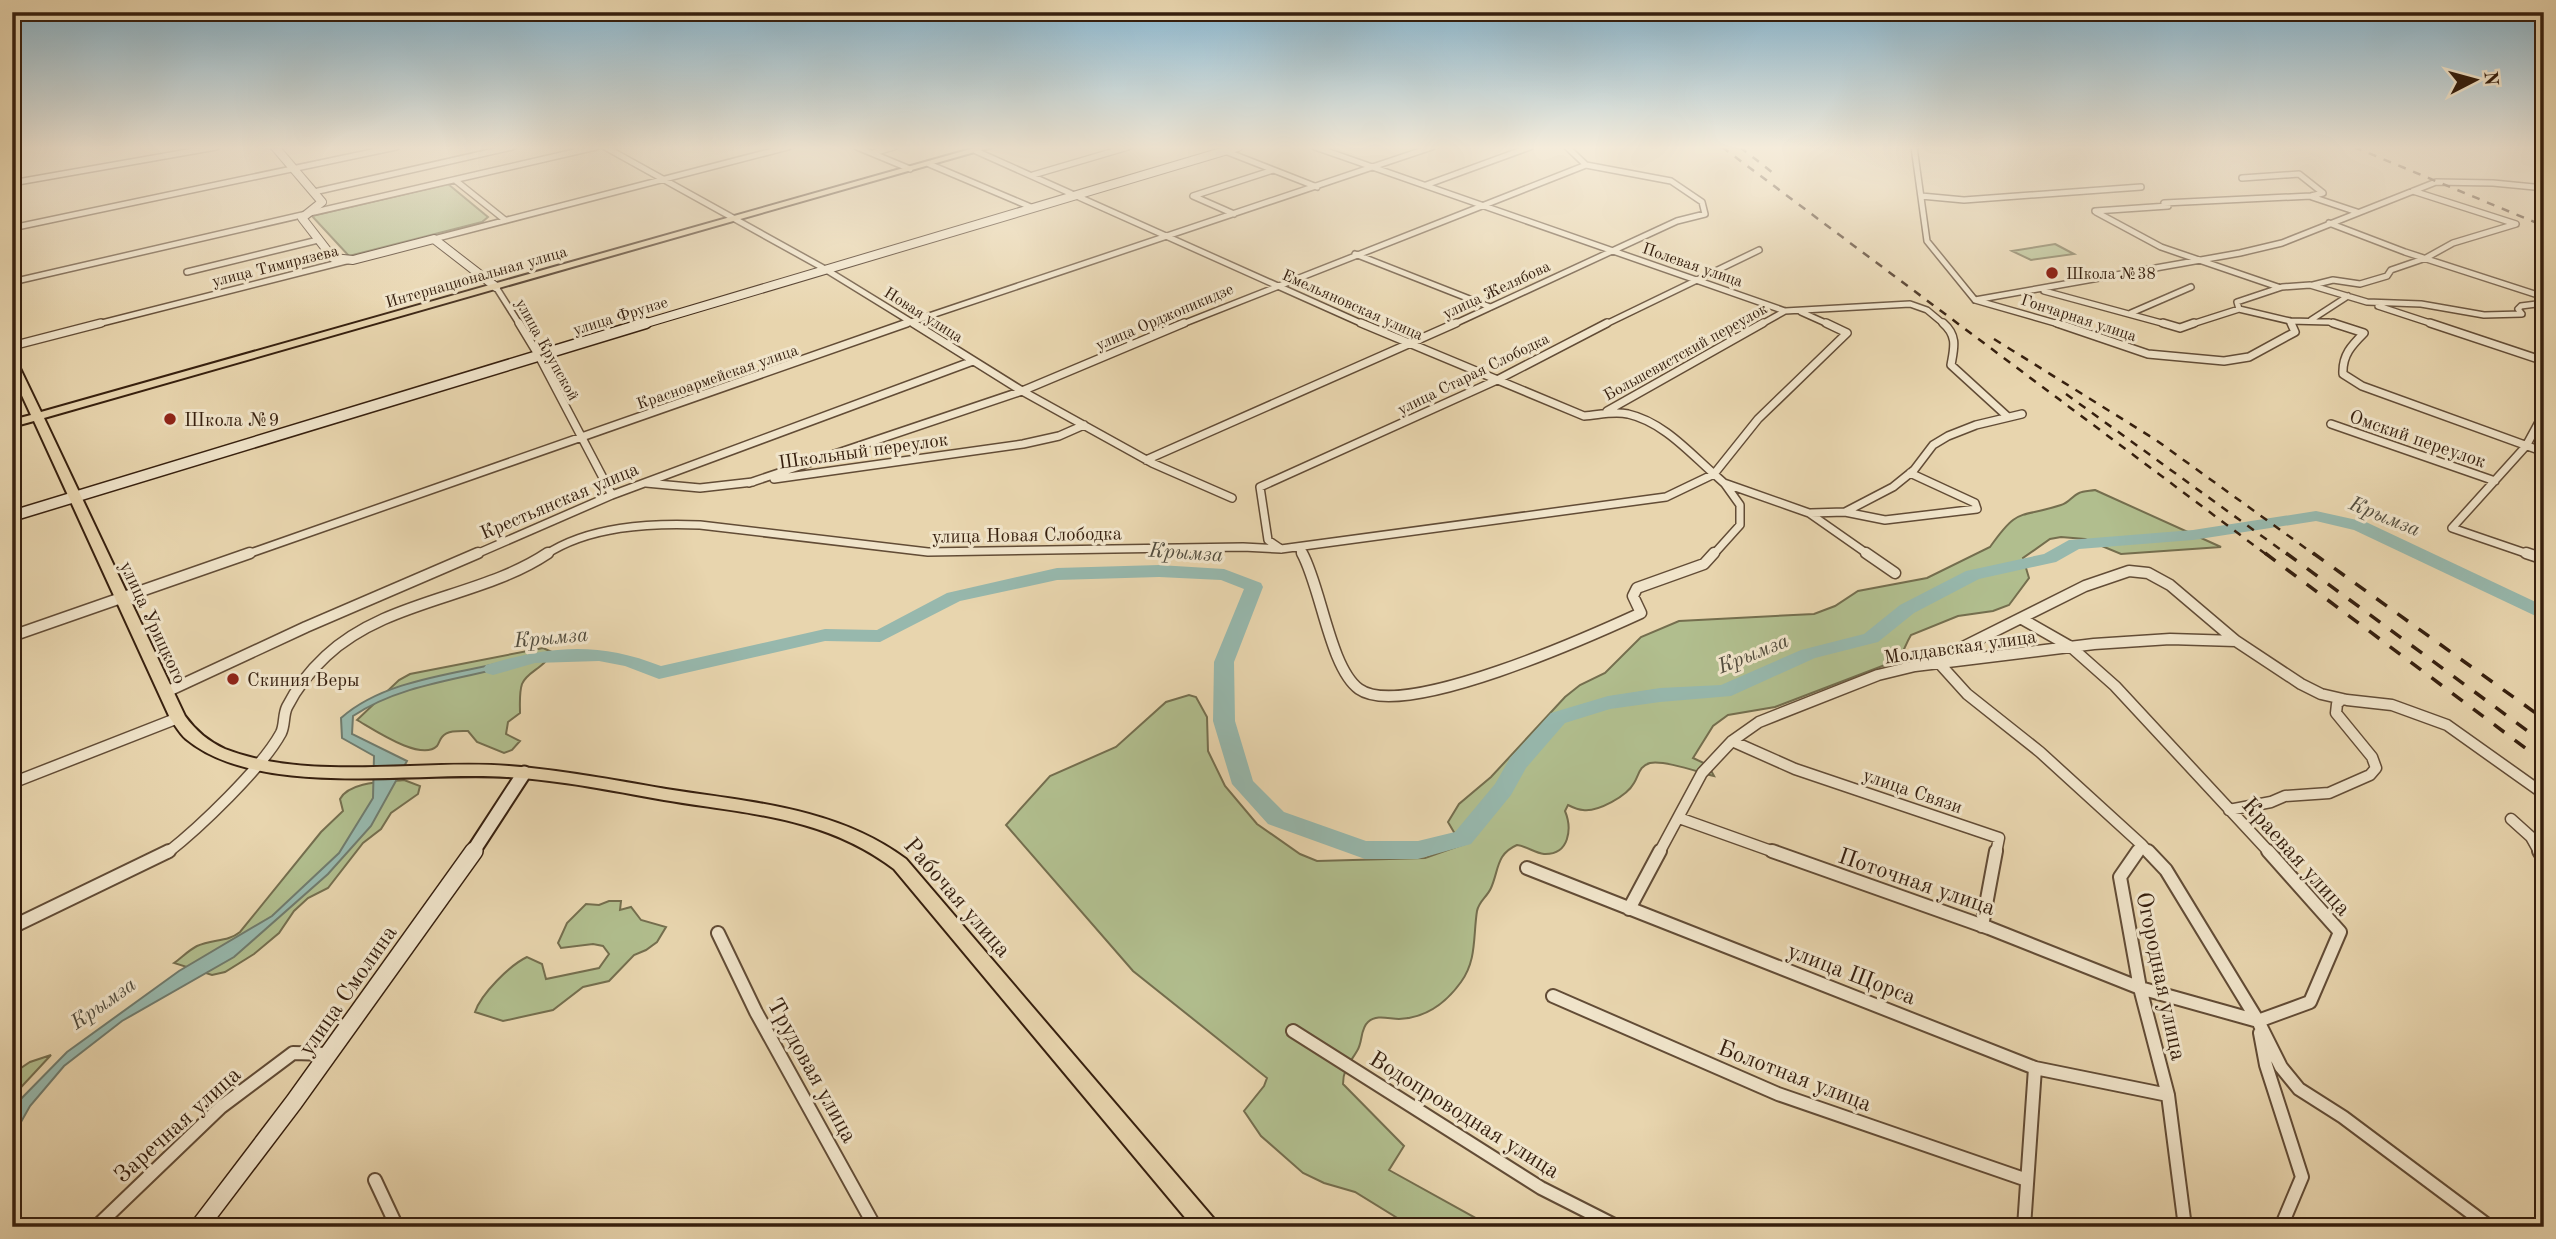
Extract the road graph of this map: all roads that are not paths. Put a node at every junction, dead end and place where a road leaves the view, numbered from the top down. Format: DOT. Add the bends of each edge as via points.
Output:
graph roads {
  1 [pos="123,205"];
  2 [pos="321,205"];
  3 [pos="346,205"];
  4 [pos="487,205"];
  5 [pos="560,205"];
  6 [pos="711,205"];
  7 [pos="784,205"];
  8 [pos="1025,205"];
  9 [pos="1044,205"];
  10 [pos="1099,205"];
  11 [pos="1211,205"];
  12 [pos="1262,205"];
  13 [pos="1479,205"];
  14 [pos="1483,205"];
  15 [pos="1703,205"];
  16 [pos="1922,205"];
  17 [pos="2166,205"];
  18 [pos="2336,205"];
  19 [pos="2375,205"];
  20 [pos="2457,205"];
  21 [pos="1033,208"];
  22 [pos="2357,212"];
  23 [pos="1234,214"];
  24 [pos="303,215"];
  25 [pos="737,218"];
  26 [pos="505,219"];
  27 [pos="2329,223"];
  28 [pos="12,228"];
  29 [pos="1167,236"];
  30 [pos="434,239"];
  31 [pos="318,240"];
  32 [pos="1612,250"];
  33 [pos="1759,250"];
  34 [pos="1355,254"];
  35 [pos="2426,258"];
  36 [pos="354,260"];
  37 [pos="2196,262"];
  38 [pos="825,270"];
  39 [pos="187,272"];
  40 [pos="1696,280"];
  41 [pos="12,282"];
  42 [pos="1274,285"];
  43 [pos="2311,285"];
  44 [pos="496,287"];
  45 [pos="2191,287"];
  46 [pos="2278,287"];
  47 [pos="2039,289"];
  48 [pos="2348,296"];
  49 [pos="2544,297"];
  50 [pos="1975,300"];
  51 [pos="2367,302"];
  52 [pos="2544,303"];
  53 [pos="1490,307"];
  54 [pos="2239,309"];
  55 [pos="1785,311"];
  56 [pos="1801,312"];
  57 [pos="2131,313"];
  58 [pos="2311,320"];
  59 [pos="2290,321"];
  60 [pos="911,322"];
  61 [pos="1409,345"];
  62 [pos="12,346"];
  63 [pos="539,356"];
  64 [pos="973,361"];
  65 [pos="2544,361"];
  66 [pos="12,362"];
  67 [pos="1497,380"];
  68 [pos="1022,391"];
  69 [pos="2544,413"];
  70 [pos="2022,414"];
  71 [pos="1598,416"];
  72 [pos="38,417"];
  73 [pos="2008,417"];
  74 [pos="12,424"];
  75 [pos="2331,424"];
  76 [pos="1084,425"];
  77 [pos="581,439"];
  78 [pos="2526,446"];
  79 [pos="2544,452"];
  80 [pos="1146,460"];
  81 [pos="1910,473"];
  82 [pos="1714,474"];
  83 [pos="2495,481"];
  84 [pos="644,483"];
  85 [pos="749,483"];
  86 [pos="1724,483"];
  87 [pos="612,495"];
  88 [pos="76,496"];
  89 [pos="1232,498"];
  90 [pos="1845,512"];
  91 [pos="1809,513"];
  92 [pos="12,516"];
  93 [pos="1299,548"];
  94 [pos="1281,549"];
  95 [pos="2544,559"];
  96 [pos="1895,573"];
  97 [pos="121,596"];
  98 [pos="2022,619"];
  99 [pos="12,636"];
  100 [pos="2236,641"];
  101 [pos="2071,647"];
  102 [pos="1934,664"];
  103 [pos="166,692"];
  104 [pos="2342,699"];
  105 [pos="178,718"];
  106 [pos="1732,741"];
  107 [pos="257,765"];
  108 [pos="440,769"];
  109 [pos="524,773"];
  110 [pos="12,783"];
  111 [pos="2544,794"];
  112 [pos="2229,810"];
  113 [pos="1679,817"];
  114 [pos="2511,819"];
  115 [pos="2142,845"];
  116 [pos="2544,859"];
  117 [pos="1527,868"];
  118 [pos="1629,909"];
  119 [pos="1982,926"];
  120 [pos="12,927"];
  121 [pos="718,933"];
  122 [pos="2140,988"];
  123 [pos="1553,996"];
  124 [pos="2258,1021"];
  125 [pos="1293,1031"];
  126 [pos="330,1054"];
  127 [pos="2035,1068"];
  128 [pos="2168,1095"];
  129 [pos="375,1180"];
  130 [pos="2027,1180"];
  131 [pos="96,1227"];
  132 [pos="199,1227"];
  133 [pos="397,1227"];
  134 [pos="875,1227"];
  135 [pos="1208,1227"];
  136 [pos="1618,1227"];
  137 [pos="2024,1227"];
  138 [pos="2185,1227"];
  139 [pos="2281,1227"];
  140 [pos="2490,1227"];
  1 -- 28 [label="street"];
  2 -- 24 [label="street"];
  3 -- 24 [label="street"];
  4 -- 26 [label="street"];
  5 -- 26 [label="street, улица Тимирязева"];
  6 -- 25 [label="street, Новая улица"];
  7 -- 25 [label="main road, Интернациональная улица"];
  8 -- 21 [label="street"];
  9 -- 21 [label="street, улица Фрунзе"];
  10 -- 29 [label="street, Емельяновская улица"];
  11 -- 23 [label="street"];
  12 -- 23 [label="street, Красноармейская улица"];
  13 -- 34 [label="street, улица Орджоникидзе"];
  14 -- 32 [label="street, Полевая улица"];
  15 -- 32 [label="street, улица Желябова" via="1705,214 1676,221"];
  16 -- 50 [label="street" via="1927,241"];
  17 -- 37 [label="street" via="2095,211"];
  18 -- 22 [label="street"];
  19 -- 22 [label="street"];
  20 -- 35 [label="street" via="2516,225 2453,243"];
  21 -- 38 [label="street, улица Фрунзе"];
  22 -- 27 [label="street"];
  23 -- 29 [label="street, Красноармейская улица"];
  24 -- 31 [label="street"];
  24 -- 41 [label="street"];
  25 -- 38 [label="street, Новая улица"];
  25 -- 44 [label="main road, Интернациональная улица"];
  26 -- 30 [label="street, улица Тимирязева"];
  27 -- 35 [label="street"];
  27 -- 37 [label="street" via="2282,243"];
  29 -- 42 [label="street, Емельяновская улица"];
  29 -- 60 [label="street, Красноармейская улица"];
  30 -- 36 [label="street, улица Тимирязева"];
  30 -- 44 [label="street, улица Крупской"];
  31 -- 36 [label="street" via="333,258"];
  31 -- 39 [label="street"];
  32 -- 40 [label="street, Полевая улица"];
  32 -- 53 [label="street, улица Желябова"];
  33 -- 40 [label="street, улица Старая Слободка"];
  34 -- 42 [label="street, улица Орджоникидзе"];
  34 -- 53 [label="street"];
  35 -- 43 [label="street" via="2360,284 2333,280"];
  35 -- 49 [label="street"];
  36 -- 62 [label="street, улица Тимирязева"];
  37 -- 46 [label="street"];
  37 -- 47 [label="street"];
  38 -- 60 [label="street, Новая улица"];
  38 -- 63 [label="street, улица Фрунзе"];
  40 -- 55 [label="street, Полевая улица"];
  40 -- 67 [label="street, улица Старая Слободка"];
  42 -- 61 [label="street, Емельяновская улица"];
  42 -- 68 [label="street, улица Орджоникидзе"];
  43 -- 46 [label="street"];
  43 -- 48 [label="street"];
  44 -- 63 [label="street, улица Крупской"];
  44 -- 72 [label="main road, Интернациональная улица"];
  45 -- 57 [label="street"];
  46 -- 54 [label="street" via="2237,302"];
  47 -- 50 [label="street"];
  47 -- 57 [label="street"];
  48 -- 51 [label="street"];
  48 -- 58 [label="street"];
  50 -- 59 [label="street, Гончарная улица" via="2148,354 2215,360 2238,361 2295,332"];
  51 -- 52 [label="street" via="2420,304 2503,317 2522,314 2521,306"];
  51 -- 65 [label="street"];
  53 -- 61 [label="street, улица Желябова"];
  54 -- 57 [label="street" via="2179,328"];
  54 -- 59 [label="street"];
  55 -- 56 [label="street, Полевая улица"];
  55 -- 71 [label="street, Большевистский переулок"];
  56 -- 73 [label="street" via="1910,304 1927,310 1952,331 1951,365"];
  56 -- 82 [label="street" via="1847,333 1758,419"];
  58 -- 59 [label="street"];
  58 -- 78 [label="street" via="2364,333 2346,351 2341,365 2343,374 2362,386"];
  60 -- 64 [label="street, Новая улица"];
  60 -- 77 [label="street, Красноармейская улица"];
  61 -- 67 [label="street, Емельяновская улица"];
  61 -- 80 [label="street, улица Желябова"];
  63 -- 77 [label="street, улица Крупской"];
  63 -- 88 [label="street, улица Фрунзе"];
  64 -- 68 [label="street, Новая улица"];
  64 -- 84 [label="street, Крестьянская улица"];
  66 -- 72 [label="main road, улица Урицкого"];
  67 -- 71 [label="street, Емельяновская улица" via="1584,416"];
  67 -- 94 [label="street, улица Старая Слободка" via="1260,488 1268,540"];
  68 -- 76 [label="street, Новая улица"];
  68 -- 85 [label="street, улица Орджоникидзе"];
  69 -- 78 [label="street"];
  70 -- 73 [label="street"];
  71 -- 82 [label="street, Емельяновская улица" via="1638,417 1661,428"];
  72 -- 74 [label="main road, Интернациональная улица"];
  72 -- 88 [label="main road, улица Урицкого"];
  73 -- 81 [label="street" via="1948,436 1933,445"];
  75 -- 83 [label="street, Омский переулок"];
  76 -- 80 [label="street, Новая улица"];
  76 -- 85 [label="street, Школьный переулок" via="1023,444"];
  77 -- 87 [label="street, улица Крупской"];
  77 -- 97 [label="street, Красноармейская улица"];
  78 -- 79 [label="street"];
  78 -- 83 [label="street"];
  80 -- 89 [label="street, Новая улица"];
  81 -- 90 [label="street"];
  81 -- 90 [label="street" via="1975,503 1977,509 1885,520"];
  82 -- 86 [label="street"];
  82 -- 93 [label="street, улица Новая Слободка" via="1666,497"];
  83 -- 95 [label="street" via="2452,528"];
  84 -- 85 [label="street, Школьный переулок" via="680,489"];
  84 -- 87 [label="street, Крестьянская улица"];
  86 -- 91 [label="street"];
  86 -- 93 [label="street" via="1740,505 1740,525 1704,564 1637,588 1633,596 1641,613 1560,649 1396,699 1373,697 1360,690 1338,657 1310,565"];
  87 -- 103 [label="street, Крестьянская улица"];
  88 -- 92 [label="street, улица Фрунзе"];
  88 -- 97 [label="main road, улица Урицкого"];
  90 -- 91 [label="street"];
  91 -- 96 [label="street"];
  93 -- 94 [label="street, улица Новая Слободка"];
  94 -- 107 [label="street, улица Новая Слободка" via="928,552 700,525 610,530 551,551 524,569 409,609 357,635 327,655 306,678 286,709 282,731"];
  97 -- 99 [label="street, Красноармейская улица"];
  97 -- 103 [label="main road, улица Урицкого"];
  98 -- 100 [label="street" via="2085,586 2118,573 2138,572 2170,584"];
  98 -- 101 [label="street, Краевая улица"];
  98 -- 102 [label="street" via="1973,640"];
  100 -- 101 [label="street, Молдавская улица" via="2170,639"];
  100 -- 104 [label="street" via="2301,684"];
  101 -- 102 [label="street, Молдавская улица"];
  101 -- 112 [label="street, Краевая улица" via="2115,686"];
  102 -- 106 [label="street, Молдавская улица" via="1878,675 1759,722"];
  102 -- 115 [label="street"];
  103 -- 105 [label="main road, улица Урицкого"];
  104 -- 111 [label="street" via="2392,705 2447,725"];
  104 -- 112 [label="street" via="2336,713 2372,757 2376,768 2370,775 2329,793 2285,796"];
  105 -- 107 [label="main road, улица Урицкого" via="206,745"];
  105 -- 110 [label="street"];
  106 -- 113 [label="street, Молдавская улица" via="1702,773"];
  106 -- 119 [label="street, улица Связи" via="1795,769 1999,838"];
  107 -- 108 [label="main road, улица Урицкого" via="361,772"];
  107 -- 120 [label="street" via="164,855"];
  108 -- 109 [label="main road, Рабочая улица"];
  109 -- 126 [label="street, улица Смолина"];
  109 -- 135 [label="main road, Рабочая улица" via="764,811 874,843 900,864"];
  112 -- 124 [label="street, Краевая улица" via="2340,932 2310,1002"];
  113 -- 118 [label="street, Молдавская улица"];
  113 -- 119 [label="street, Поточная улица"];
  114 -- 116 [label="street" via="2531,837"];
  115 -- 122 [label="street, Огородная улица" via="2120,877"];
  115 -- 124 [label="street" via="2166,870"];
  117 -- 118 [label="street, улица Щорса"];
  118 -- 127 [label="street, улица Щорса"];
  119 -- 122 [label="street, Поточная улица"];
  121 -- 134 [label="street, Трудовая улица" via="756,1012"];
  122 -- 124 [label="street, Поточная улица"];
  122 -- 128 [label="street, Огородная улица"];
  123 -- 130 [label="street, Болотная улица" via="1778,1094"];
  124 -- 139 [label="street" via="2266,1065 2302,1177"];
  124 -- 140 [label="street" via="2280,1069 2317,1105 2343,1117"];
  125 -- 136 [label="street, Водопроводная улица" via="1541,1188"];
  126 -- 131 [label="street, Заречная улица" via="293,1053 220,1107"];
  126 -- 132 [label="street, улица Смолина"];
  127 -- 128 [label="street, улица Щорса"];
  127 -- 130 [label="street"];
  128 -- 138 [label="street, Огородная улица"];
  129 -- 133 [label="street"];
  130 -- 137 [label="street"];
}
